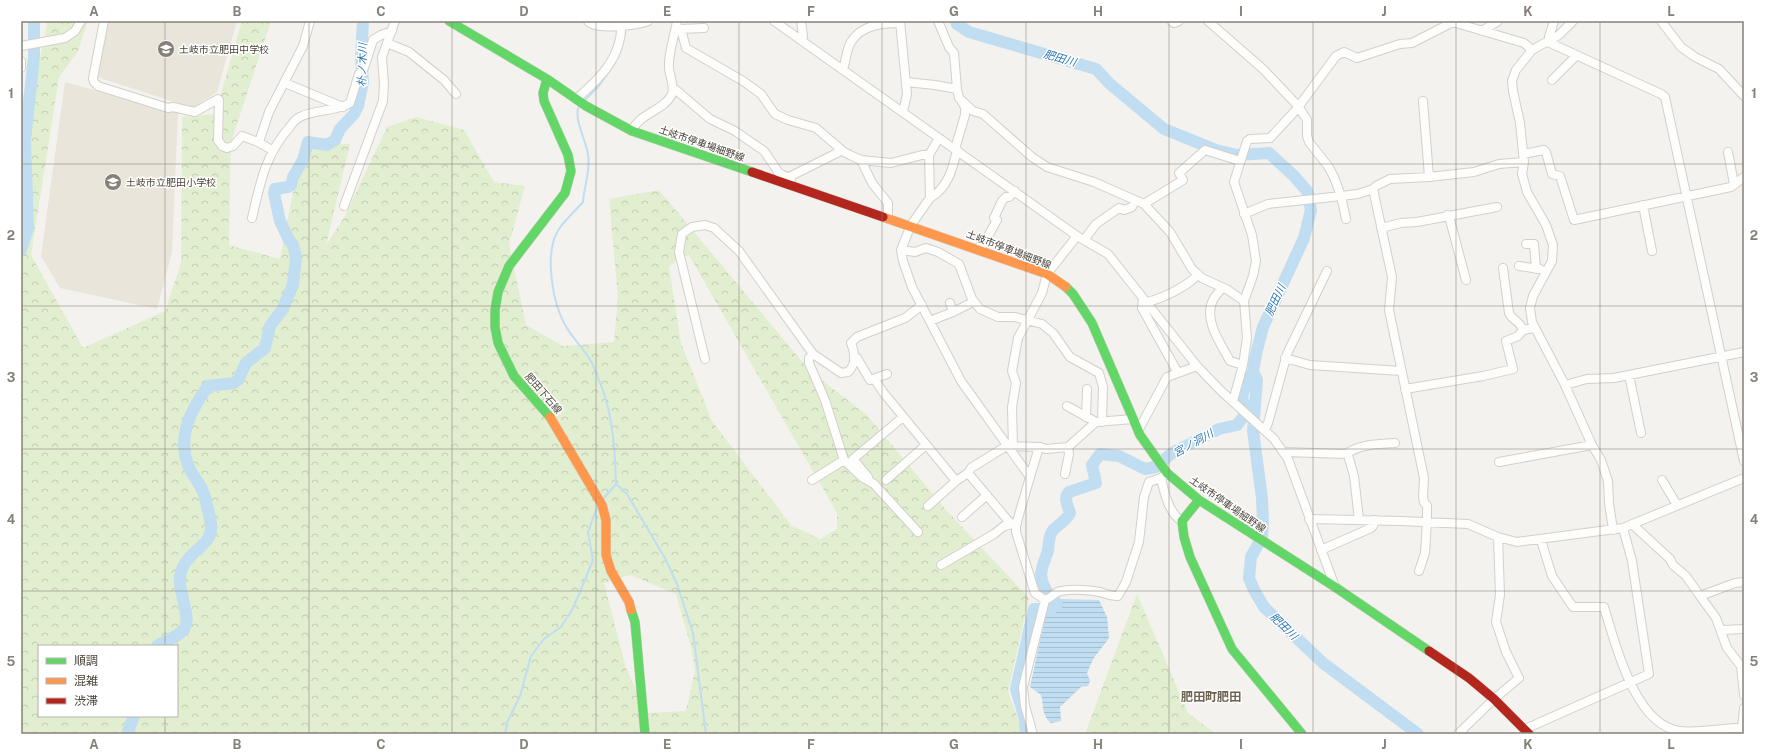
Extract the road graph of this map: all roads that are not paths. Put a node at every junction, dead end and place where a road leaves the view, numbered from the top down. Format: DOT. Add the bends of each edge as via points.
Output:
graph roads {
  1 [pos="81,21"];
  2 [pos="104,21"];
  3 [pos="310,21"];
  4 [pos="395,21"];
  5 [pos="449,21"];
  6 [pos="588,21"];
  7 [pos="648,21"];
  8 [pos="774,21"];
  9 [pos="802,21"];
  10 [pos="938,21"];
  11 [pos="1171,21"];
  12 [pos="1179,21"];
  13 [pos="1208,21"];
  14 [pos="1498,21"];
  15 [pos="1554,21"];
  16 [pos="1573,21"];
  17 [pos="1661,21"];
  18 [pos="900,22"];
  19 [pos="1451,22"];
  20 [pos="624,24"];
  21 [pos="678,25"];
  22 [pos="704,28"];
  23 [pos="392,31"];
  24 [pos="1482,31"];
  25 [pos="801,40"];
  26 [pos="1549,41"];
  27 [pos="387,43"];
  28 [pos="21,46"];
  29 [pos="1532,50"];
  30 [pos="1576,56"];
  31 [pos="21,61"];
  32 [pos="21,68"];
  33 [pos="841,68"];
  34 [pos="547,79"];
  35 [pos="1552,80"];
  36 [pos="285,82"];
  37 [pos="906,82"];
  38 [pos="673,89"];
  39 [pos="957,89"];
  40 [pos="456,94"];
  41 [pos="1744,96"];
  42 [pos="577,100"];
  43 [pos="962,101"];
  44 [pos="1423,101"];
  45 [pos="1298,106"];
  46 [pos="343,107"];
  47 [pos="903,112"];
  48 [pos="632,131"];
  49 [pos="939,138"];
  50 [pos="258,142"];
  51 [pos="840,149"];
  52 [pos="956,149"];
  53 [pos="272,150"];
  54 [pos="1728,152"];
  55 [pos="929,155"];
  56 [pos="1524,158"];
  57 [pos="861,160"];
  58 [pos="1240,161"];
  59 [pos="1429,177"];
  60 [pos="1744,177"];
  61 [pos="787,178"];
  62 [pos="1734,184"];
  63 [pos="1373,189"];
  64 [pos="1015,191"];
  65 [pos="814,194"];
  66 [pos="1341,196"];
  67 [pos="1687,196"];
  68 [pos="930,198"];
  69 [pos="1135,200"];
  70 [pos="1144,204"];
  71 [pos="1643,205"];
  72 [pos="344,206"];
  73 [pos="1497,206"];
  74 [pos="1244,214"];
  75 [pos="1447,215"];
  76 [pos="252,218"];
  77 [pos="888,218"];
  78 [pos="1346,219"];
  79 [pos="911,225"];
  80 [pos="1381,228"];
  81 [pos="1081,238"];
  82 [pos="1526,244"];
  83 [pos="978,249"];
  84 [pos="901,250"];
  85 [pos="1652,251"];
  86 [pos="1519,266"];
  87 [pos="1503,268"];
  88 [pos="1536,268"];
  89 [pos="1548,270"];
  90 [pos="1327,271"];
  91 [pos="1047,274"];
  92 [pos="1198,274"];
  93 [pos="1466,280"];
  94 [pos="1222,288"];
  95 [pos="1145,300"];
  96 [pos="1244,301"];
  97 [pos="973,302"];
  98 [pos="950,303"];
  99 [pos="922,305"];
  100 [pos="953,312"];
  101 [pos="930,321"];
  102 [pos="1026,321"];
  103 [pos="1534,328"];
  104 [pos="1523,330"];
  105 [pos="1744,352"];
  106 [pos="813,354"];
  107 [pos="854,356"];
  108 [pos="1722,357"];
  109 [pos="1285,358"];
  110 [pos="704,359"];
  111 [pos="1243,365"];
  112 [pos="1197,366"];
  113 [pos="1401,371"];
  114 [pos="1178,372"];
  115 [pos="888,374"];
  116 [pos="1629,375"];
  117 [pos="875,380"];
  118 [pos="1565,385"];
  119 [pos="1087,389"];
  120 [pos="1405,389"];
  121 [pos="1233,401"];
  122 [pos="1067,406"];
  123 [pos="1086,416"];
  124 [pos="903,417"];
  125 [pos="1133,418"];
  126 [pos="1099,422"];
  127 [pos="1265,430"];
  128 [pos="1138,431"];
  129 [pos="1641,433"];
  130 [pos="1395,443"];
  131 [pos="926,445"];
  132 [pos="1592,445"];
  133 [pos="1010,446"];
  134 [pos="1039,447"];
  135 [pos="1068,447"];
  136 [pos="1284,452"];
  137 [pos="1348,454"];
  138 [pos="844,460"];
  139 [pos="1744,460"];
  140 [pos="1499,462"];
  141 [pos="968,473"];
  142 [pos="1065,474"];
  143 [pos="1164,476"];
  144 [pos="1030,477"];
  145 [pos="1744,478"];
  146 [pos="812,480"];
  147 [pos="886,480"];
  148 [pos="1662,480"];
  149 [pos="956,481"];
  150 [pos="871,482"];
  151 [pos="987,495"];
  152 [pos="1200,500"];
  153 [pos="1677,505"];
  154 [pos="928,506"];
  155 [pos="962,517"];
  156 [pos="1309,519"];
  157 [pos="1182,520"];
  158 [pos="1359,520"];
  159 [pos="1375,520"];
  160 [pos="1427,522"];
  161 [pos="1014,524"];
  162 [pos="1632,524"];
  163 [pos="1623,528"];
  164 [pos="1613,530"];
  165 [pos="918,532"];
  166 [pos="1498,537"];
  167 [pos="1541,540"];
  168 [pos="1321,550"];
  169 [pos="940,565"];
  170 [pos="1419,571"];
  171 [pos="1744,582"];
  172 [pos="1336,587"];
  173 [pos="1700,596"];
  174 [pos="1045,600"];
  175 [pos="1744,629"];
  176 [pos="1722,630"];
  177 [pos="1630,683"];
  178 [pos="1744,695"];
  179 [pos="1494,699"];
  180 [pos="1744,708"];
  181 [pos="1743,729"];
  182 [pos="1527,732"];
  183 [pos="1680,733"];
  184 [pos="645,734"];
  185 [pos="1033,734"];
  186 [pos="1302,734"];
  187 [pos="1458,734"];
  1 -- 28 [label="street" via="75,31 65,38"];
  2 -- 50 [label="street" via="93,78 98,86 168,108 194,112 218,99 218,140 222,146 229,147 242,136"];
  3 -- 36 [label="street" via="303,46"];
  4 -- 23 [label="street"];
  5 -- 34 [label="main road, 土岐市停車場細野線"];
  6 -- 20 [label="street" via="592,25 612,27"];
  7 -- 20 [label="street"];
  8 -- 25 [label="street"];
  9 -- 25 [label="street"];
  10 -- 39 [label="street" via="954,53"];
  11 -- 12 [label="street"];
  13 -- 45 [label="street" via="1263,69"];
  14 -- 24 [label="street"];
  15 -- 26 [label="street"];
  16 -- 26 [label="street"];
  17 -- 41 [label="street" via="1681,47 1719,69"];
  18 -- 33 [label="street" via="873,26 861,31 850,42 844,66"];
  18 -- 37 [label="street"];
  19 -- 24 [label="street"];
  19 -- 45 [label="street" via="1412,42 1357,58 1344,52 1336,56"];
  20 -- 42 [label="street" via="618,48 609,65"];
  21 -- 22 [label="street"];
  21 -- 38 [label="street" via="668,65"];
  21 -- 51 [label="street" via="686,48 753,88 761,94 775,114 816,128"];
  23 -- 27 [label="street"];
  23 -- 46 [label="street" via="373,40 350,103"];
  24 -- 29 [label="street" via="1524,44"];
  25 -- 33 [label="street"];
  26 -- 29 [label="street"];
  26 -- 30 [label="street"];
  27 -- 40 [label="street" via="408,52 444,80"];
  27 -- 72 [label="street" via="382,62 383,101"];
  29 -- 56 [label="street" via="1516,70 1512,81"];
  30 -- 35 [label="street"];
  30 -- 67 [label="street" via="1661,94"];
  31 -- 32 [label="street"];
  33 -- 47 [label="street"];
  34 -- 42 [label="main road, 土岐市停車場細野線"];
  34 -- 184 [label="main road, 肥田下石線" via="543,93 544,101 569,158 569,182 565,193 508,266 498,292 495,327 498,343 514,376 555,423 602,505 606,520 606,555 611,571 629,602 635,622"];
  36 -- 46 [label="street"];
  36 -- 50 [label="street" via="269,112"];
  37 -- 39 [label="street"];
  37 -- 47 [label="street" via="907,94"];
  38 -- 48 [label="street" via="669,98 656,110 636,122"];
  38 -- 61 [label="street" via="710,119 735,131 764,151 779,173"];
  39 -- 43 [label="street"];
  42 -- 48 [label="main road, 土岐市停車場細野線"];
  43 -- 52 [label="street" via="965,115"];
  43 -- 69 [label="street" via="983,114 1047,167 1094,182"];
  44 -- 59 [label="street"];
  45 -- 58 [label="street" via="1270,138 1247,141"];
  45 -- 66 [label="street" via="1307,120 1309,142 1328,166"];
  46 -- 53 [label="street" via="301,116"];
  47 -- 49 [label="street"];
  48 -- 65 [label="main road, 土岐市停車場細野線"];
  49 -- 52 [label="street"];
  49 -- 55 [label="street"];
  50 -- 53 [label="street"];
  51 -- 57 [label="street"];
  51 -- 61 [label="street" via="837,153"];
  52 -- 64 [label="street"];
  52 -- 68 [label="street" via="949,177 937,194"];
  53 -- 76 [label="street" via="265,166"];
  54 -- 62 [label="street"];
  55 -- 57 [label="street" via="922,154 891,162"];
  55 -- 68 [label="street"];
  56 -- 59 [label="street" via="1474,172"];
  56 -- 71 [label="street" via="1544,150 1546,152 1552,174 1560,176 1574,220"];
  56 -- 89 [label="street" via="1522,174 1527,192 1546,225 1553,244 1552,261"];
  57 -- 77 [label="street" via="872,183 888,203"];
  58 -- 70 [label="street" via="1205,150 1179,173 1183,180"];
  58 -- 74 [label="street" via="1234,182"];
  59 -- 63 [label="street" via="1390,179"];
  60 -- 62 [label="street"];
  61 -- 65 [label="street" via="811,188"];
  62 -- 67 [label="street"];
  63 -- 66 [label="street"];
  63 -- 80 [label="street"];
  64 -- 81 [label="street"];
  64 -- 83 [label="street" via="1002,201 994,218 997,220"];
  65 -- 77 [label="main road, 土岐市停車場細野線"];
  66 -- 74 [label="street" via="1268,204"];
  66 -- 78 [label="street"];
  67 -- 71 [label="street"];
  67 -- 108 [label="street"];
  68 -- 79 [label="street"];
  69 -- 70 [label="street"];
  69 -- 81 [label="street" via="1132,207 1124,210 1120,208"];
  70 -- 92 [label="street" via="1170,232 1192,269"];
  71 -- 85 [label="street"];
  73 -- 75 [label="street"];
  74 -- 96 [label="street" via="1254,242 1256,260"];
  75 -- 80 [label="street"];
  75 -- 93 [label="street"];
  77 -- 79 [label="main road, 土岐市停車場細野線"];
  79 -- 83 [label="main road, 土岐市停車場細野線"];
  79 -- 84 [label="street"];
  80 -- 113 [label="street" via="1392,278 1389,310"];
  81 -- 91 [label="street"];
  81 -- 95 [label="street" via="1108,254"];
  82 -- 88 [label="street" via="1534,244"];
  83 -- 91 [label="main road, 土岐市停車場細野線"];
  84 -- 97 [label="street" via="915,252 926,248 960,264"];
  84 -- 99 [label="street" via="912,287"];
  86 -- 88 [label="street"];
  87 -- 104 [label="street" via="1509,313 1522,325"];
  88 -- 89 [label="street"];
  89 -- 103 [label="street" via="1533,296 1530,308"];
  90 -- 109 [label="street"];
  91 -- 102 [label="street" via="1042,294"];
  91 -- 125 [label="main road, 土岐市停車場細野線" via="1062,283 1073,294 1092,323"];
  92 -- 94 [label="street"];
  92 -- 95 [label="street" via="1173,293"];
  94 -- 96 [label="street"];
  94 -- 111 [label="street" via="1212,301 1212,327 1230,361"];
  95 -- 112 [label="street"];
  95 -- 114 [label="street" via="1142,308"];
  96 -- 111 [label="street" via="1248,338"];
  97 -- 100 [label="street"];
  97 -- 102 [label="street" via="984,312 994,316 1009,316"];
  98 -- 100 [label="street"];
  99 -- 101 [label="street"];
  99 -- 107 [label="street" via="905,318 857,338 851,343"];
  100 -- 101 [label="street"];
  101 -- 133 [label="street" via="961,381"];
  102 -- 126 [label="street" via="1048,327 1070,357 1100,374 1103,387"];
  102 -- 133 [label="street" via="1018,338 1012,362 1016,383"];
  103 -- 104 [label="street"];
  103 -- 118 [label="street"];
  104 -- 120 [label="street" via="1518,336 1506,341 1514,369"];
  105 -- 108 [label="street"];
  106 -- 107 [label="street" via="841,373 852,368"];
  106 -- 110 [label="street" via="739,251 714,228 705,225 692,227 682,234 679,252"];
  106 -- 138 [label="street" via="809,358 809,363 825,400"];
  107 -- 117 [label="street" via="870,380"];
  108 -- 116 [label="street"];
  108 -- 139 [label="street"];
  109 -- 113 [label="street" via="1310,365"];
  109 -- 127 [label="street"];
  111 -- 121 [label="street"];
  112 -- 114 [label="street"];
  112 -- 121 [label="street"];
  113 -- 120 [label="street"];
  114 -- 128 [label="street" via="1164,381"];
  115 -- 117 [label="street"];
  116 -- 118 [label="street" via="1587,378"];
  116 -- 129 [label="street"];
  117 -- 124 [label="street"];
  118 -- 132 [label="street"];
  119 -- 123 [label="street"];
  120 -- 160 [label="street" via="1423,470 1423,497 1427,506"];
  121 -- 127 [label="street"];
  122 -- 123 [label="street"];
  123 -- 126 [label="street"];
  124 -- 131 [label="street"];
  124 -- 150 [label="street" via="853,459"];
  125 -- 126 [label="street"];
  125 -- 128 [label="main road, 土岐市停車場細野線"];
  126 -- 135 [label="street"];
  127 -- 136 [label="street"];
  128 -- 143 [label="main road, 土岐市停車場細野線"];
  130 -- 137 [label="street" via="1356,447"];
  131 -- 147 [label="street"];
  131 -- 149 [label="street"];
  132 -- 140 [label="street"];
  132 -- 164 [label="street" via="1608,480 1608,503"];
  133 -- 134 [label="street"];
  133 -- 141 [label="street" via="971,468"];
  133 -- 144 [label="street"];
  134 -- 135 [label="street"];
  134 -- 144 [label="street"];
  135 -- 142 [label="street"];
  136 -- 137 [label="street"];
  136 -- 156 [label="street"];
  137 -- 158 [label="street" via="1354,476"];
  138 -- 146 [label="street"];
  138 -- 150 [label="street"];
  141 -- 149 [label="street"];
  141 -- 151 [label="street"];
  143 -- 152 [label="main road, 土岐市停車場細野線"];
  143 -- 157 [label="street" via="1164,491 1176,518"];
  143 -- 174 [label="street" via="1149,482 1146,489 1139,542 1126,582 1118,596 1067,590 1054,593"];
  144 -- 161 [label="street"];
  145 -- 153 [label="street"];
  148 -- 153 [label="street"];
  149 -- 154 [label="street"];
  150 -- 165 [label="street"];
  151 -- 155 [label="street"];
  151 -- 161 [label="street"];
  152 -- 157 [label="main road"];
  152 -- 172 [label="main road, 土岐市停車場細野線"];
  153 -- 162 [label="street"];
  156 -- 158 [label="street"];
  156 -- 168 [label="street"];
  157 -- 186 [label="main road" via="1190,557 1232,649"];
  158 -- 159 [label="street"];
  159 -- 160 [label="street"];
  159 -- 168 [label="street" via="1371,528"];
  160 -- 166 [label="street" via="1468,524"];
  160 -- 170 [label="street" via="1425,553"];
  161 -- 169 [label="street" via="1000,528"];
  161 -- 174 [label="street" via="1032,587 1035,593"];
  162 -- 163 [label="street"];
  162 -- 173 [label="street" via="1670,559"];
  163 -- 164 [label="street"];
  163 -- 177 [label="street" via="1632,561 1649,674"];
  164 -- 167 [label="street"];
  166 -- 167 [label="street" via="1517,542"];
  166 -- 179 [label="street" via="1500,595 1496,622 1506,652 1519,678"];
  167 -- 177 [label="street" via="1552,576 1573,607 1604,606"];
  168 -- 172 [label="street"];
  171 -- 173 [label="street"];
  172 -- 179 [label="main road, 土岐市停車場細野線" via="1469,678"];
  173 -- 176 [label="street"];
  174 -- 185 [label="street" via="1023,687"];
  175 -- 176 [label="street"];
  176 -- 178 [label="street" via="1728,648 1742,670"];
  177 -- 182 [label="street"];
  177 -- 183 [label="street" via="1652,718"];
  179 -- 182 [label="main road, 土岐市停車場細野線"];
  179 -- 187 [label="street"];
  180 -- 181 [label="street"];
  181 -- 183 [label="street"];
}
